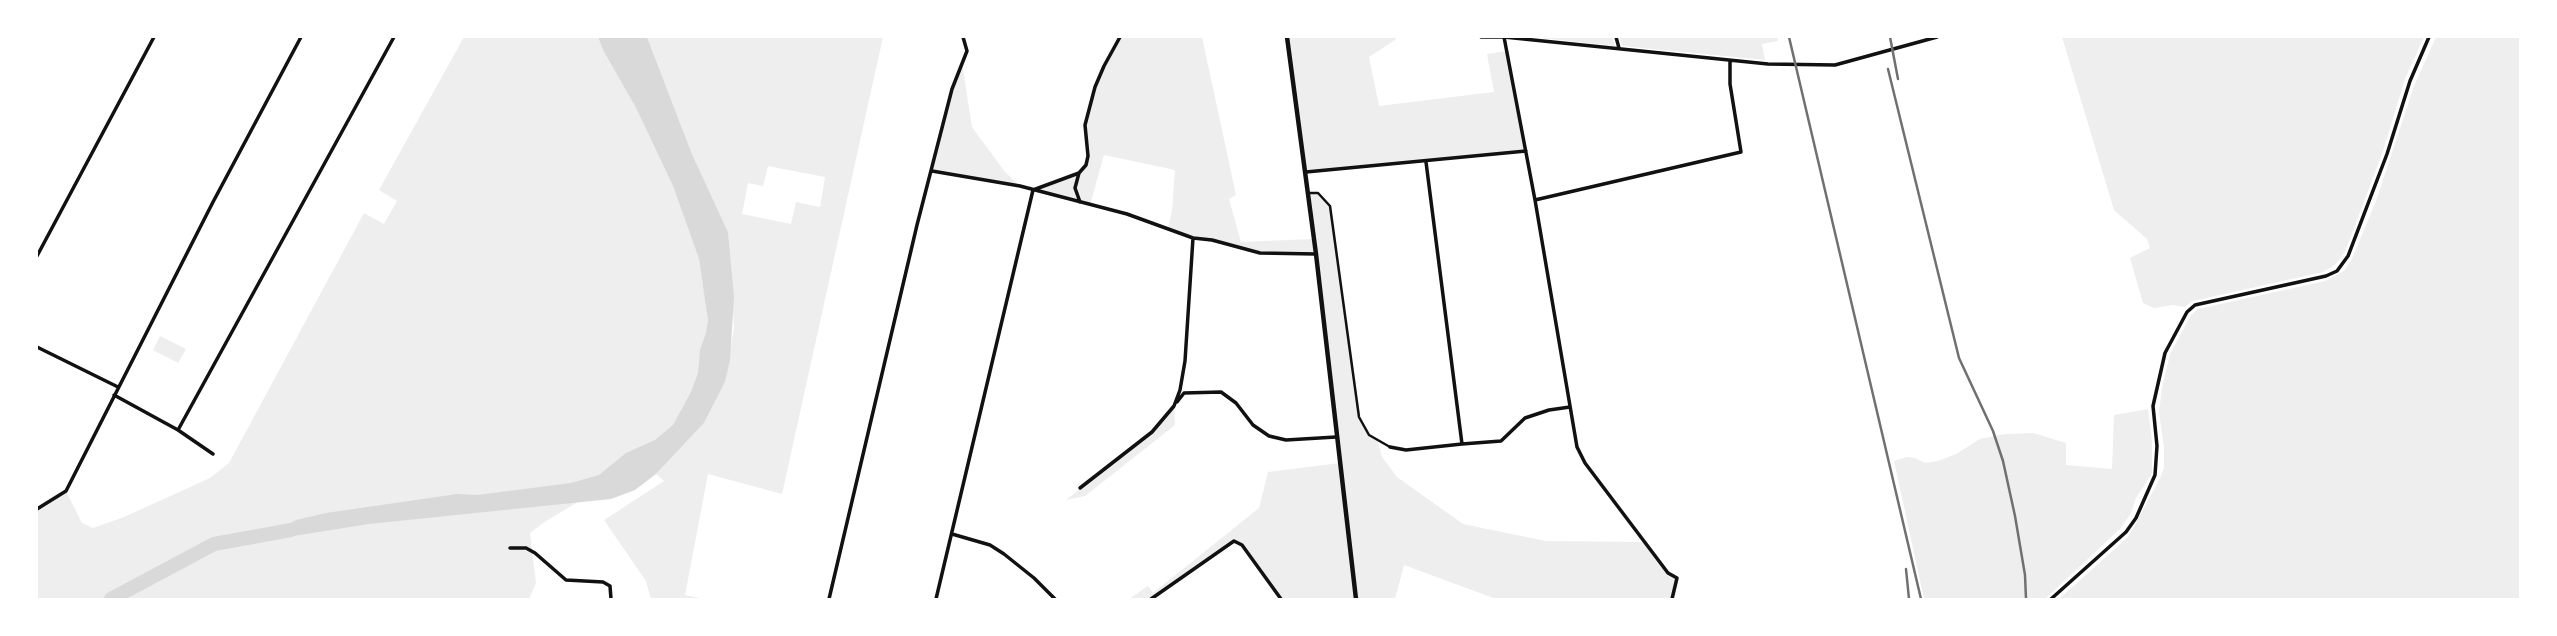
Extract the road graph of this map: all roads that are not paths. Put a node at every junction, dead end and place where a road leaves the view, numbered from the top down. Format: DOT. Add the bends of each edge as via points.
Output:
graph roads {
  1 [pos="154,37"];
  2 [pos="301,37"];
  3 [pos="394,37"];
  4 [pos="962,37"];
  5 [pos="1120,37"];
  6 [pos="1287,37"];
  7 [pos="1481,37"];
  8 [pos="1504,37"];
  9 [pos="1616,37"];
  10 [pos="1937,37"];
  11 [pos="2429,37"];
  12 [pos="1619,49"];
  13 [pos="1730,61"];
  14 [pos="1526,151"];
  15 [pos="1426,162"];
  16 [pos="932,171"];
  17 [pos="1306,172"];
  18 [pos="1079,173"];
  19 [pos="1033,190"];
  20 [pos="1308,193"];
  21 [pos="1535,200"];
  22 [pos="1080,202"];
  23 [pos="1193,238"];
  24 [pos="1316,254"];
  25 [pos="37,256"];
  26 [pos="37,347"];
  27 [pos="118,387"];
  28 [pos="114,395"];
  29 [pos="1174,406"];
  30 [pos="1570,407"];
  31 [pos="178,430"];
  32 [pos="1336,437"];
  33 [pos="1462,444"];
  34 [pos="1390,447"];
  35 [pos="213,454"];
  36 [pos="1080,488"];
  37 [pos="37,509"];
  38 [pos="952,534"];
  39 [pos="510,548"];
  40 [pos="611,599"];
  41 [pos="829,599"];
  42 [pos="936,599"];
  43 [pos="1055,599"];
  44 [pos="1151,599"];
  45 [pos="1282,599"];
  46 [pos="1356,599"];
  47 [pos="1672,599"];
  48 [pos="2051,599"];
  1 -- 25 [label="street"];
  2 -- 27 [label="street"];
  3 -- 31 [label="street"];
  4 -- 16 [label="street" via="967,51 952,89"];
  5 -- 18 [label="street" via="1095,88 1085,125 1088,156"];
  6 -- 17 [label="street"];
  7 -- 8 [label="street"];
  8 -- 12 [label="street"];
  8 -- 14 [label="street"];
  9 -- 12 [label="street"];
  10 -- 13 [label="street" via="1835,65"];
  11 -- 48 [label="street" via="2348,256 2337,271 2326,276 2195,305 2187,312 2162,363 2153,406 2155,475 2136,518"];
  12 -- 13 [label="street"];
  13 -- 21 [label="street" via="1741,152"];
  14 -- 15 [label="street"];
  14 -- 21 [label="street"];
  15 -- 17 [label="street"];
  15 -- 33 [label="street"];
  16 -- 19 [label="street"];
  16 -- 41 [label="street"];
  17 -- 20 [label="street"];
  18 -- 19 [label="street"];
  18 -- 22 [label="street" via="1075,188"];
  19 -- 22 [label="street"];
  19 -- 38 [label="street"];
  20 -- 24 [label="street"];
  20 -- 34 [label="street" via="1318,193 1330,206 1359,417 1369,435"];
  21 -- 30 [label="street"];
  22 -- 23 [label="street"];
  23 -- 24 [label="street" via="1260,253"];
  23 -- 29 [label="street" via="1185,361"];
  24 -- 32 [label="street"];
  26 -- 27 [label="street"];
  27 -- 28 [label="street"];
  28 -- 31 [label="street"];
  28 -- 37 [label="street" via="66,491"];
  29 -- 32 [label="street" via="1184,393 1221,392 1269,436 1286,440"];
  29 -- 36 [label="street" via="1152,432"];
  30 -- 33 [label="street" via="1525,418 1501,441"];
  30 -- 47 [label="street" via="1577,447 1585,463 1668,573 1677,578"];
  31 -- 35 [label="street"];
  32 -- 46 [label="street"];
  33 -- 34 [label="street" via="1406,450"];
  38 -- 42 [label="street"];
  38 -- 43 [label="street" via="990,545"];
  39 -- 40 [label="street" via="535,553 566,580 603,582 610,586"];
  44 -- 45 [label="street" via="1234,541 1242,545"];
}
